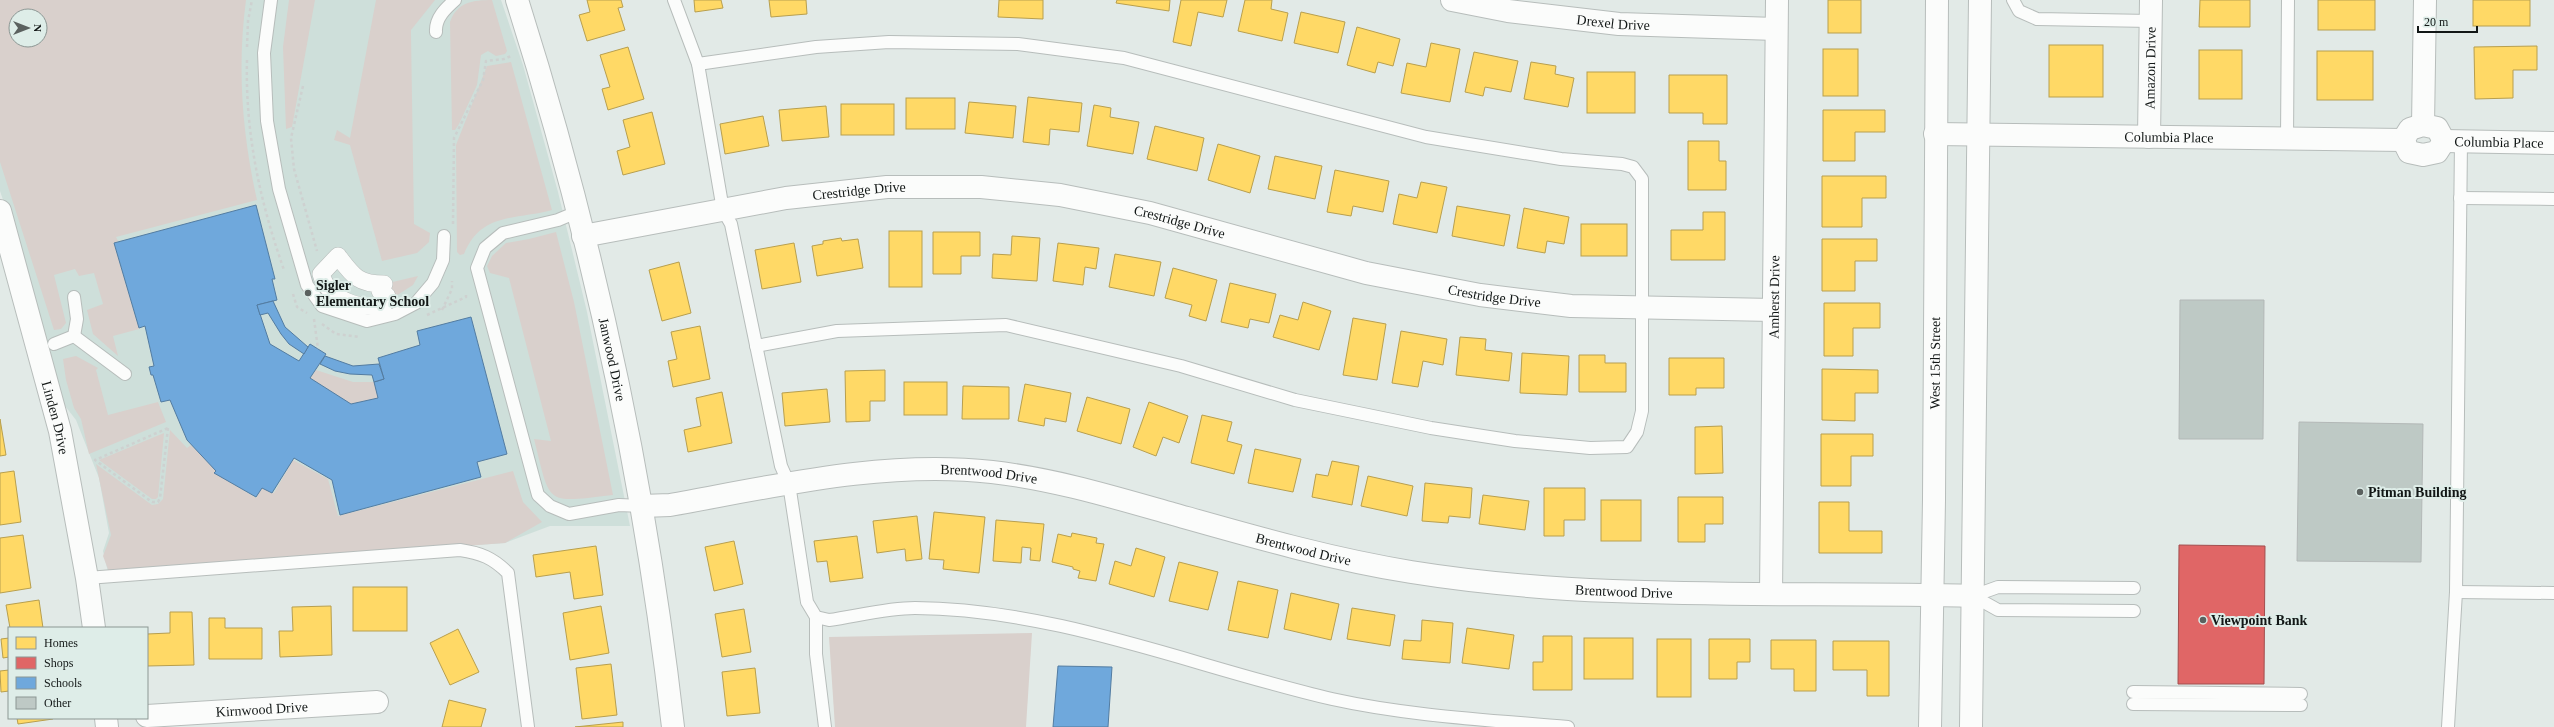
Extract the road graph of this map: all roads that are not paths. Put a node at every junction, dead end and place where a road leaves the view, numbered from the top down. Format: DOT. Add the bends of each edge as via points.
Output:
graph roads {
  1 [pos="270,0"];
  2 [pos="455,0"];
  3 [pos="517,0"];
  4 [pos="674,0"];
  5 [pos="1452,0"];
  6 [pos="1777,0"];
  7 [pos="1937,0"];
  8 [pos="1980,0"];
  9 [pos="2013,0"];
  10 [pos="2288,0"];
  11 [pos="2425,0"];
  12 [pos="2151,10"];
  13 [pos="1776,28"];
  14 [pos="436,32"];
  15 [pos="698,64"];
  16 [pos="2423,125"];
  17 [pos="1935,134"];
  18 [pos="1978,134"];
  19 [pos="2149,137"];
  20 [pos="2287,139"];
  21 [pos="2403,140"];
  22 [pos="2453,141"];
  23 [pos="2554,143"];
  24 [pos="2460,198"];
  25 [pos="2554,199"];
  26 [pos="723,210"];
  27 [pos="0,211"];
  28 [pos="577,212"];
  29 [pos="444,236"];
  30 [pos="583,236"];
  31 [pos="74,297"];
  32 [pos="1643,309"];
  33 [pos="1773,310"];
  34 [pos="74,336"];
  35 [pos="54,344"];
  36 [pos="756,346"];
  37 [pos="125,374"];
  38 [pos="789,484"];
  39 [pos="642,506"];
  40 [pos="88,578"];
  41 [pos="2134,588"];
  42 [pos="2456,592"];
  43 [pos="1771,594"];
  44 [pos="2554,594"];
  45 [pos="1932,595"];
  46 [pos="1973,596"];
  47 [pos="2134,611"];
  48 [pos="816,616"];
  49 [pos="94,627"];
  50 [pos="2133,698"];
  51 [pos="2301,700"];
  52 [pos="377,702"];
  53 [pos="148,716"];
  54 [pos="528,727"];
  55 [pos="673,727"];
  56 [pos="825,727"];
  57 [pos="1568,727"];
  58 [pos="1930,727"];
  59 [pos="1971,727"];
  60 [pos="2448,727"];
  1 -- 29 [label="lane" via="264,53 266,122 279,189 307,285 322,306 367,321 394,314 416,303 433,283 443,260"];
  2 -- 14 [label="lane" via="444,9"];
  3 -- 28 [label="street, Janwood Drive"];
  4 -- 15 [label="lane"];
  5 -- 13 [label="street, Drexel Drive" via="1508,11 1619,24"];
  6 -- 13 [label="street, Amherst Drive"];
  7 -- 17 [label="street, West 15th Street"];
  8 -- 18 [label="street"];
  9 -- 12 [label="lane" via="2018,11 2036,19"];
  10 -- 20 [label="lane"];
  11 -- 16 [label="street"];
  12 -- 19 [label="street, Amazon Drive"];
  13 -- 33 [label="street, Amherst Drive"];
  15 -- 26 [label="lane"];
  15 -- 32 [label="lane" via="816,47 889,42 1018,44 1124,58 1426,138 1560,159 1622,164 1633,167 1642,179"];
  16 -- 21 [label="street" via="2410,129"];
  16 -- 22 [label="street, Columbia Place" via="2437,128"];
  17 -- 18 [label="street, Columbia Place"];
  17 -- 45 [label="street, West 15th Street"];
  18 -- 19 [label="street, Columbia Place"];
  18 -- 46 [label="street"];
  19 -- 20 [label="street, Columbia Place"];
  20 -- 21 [label="street, Columbia Place"];
  21 -- 22 [label="street, Columbia Place" via="2409,152 2423,155 2437,152"];
  22 -- 23 [label="street, Columbia Place"];
  22 -- 24 [label="lane"];
  24 -- 25 [label="lane"];
  24 -- 42 [label="lane"];
  26 -- 30 [label="street, Crestridge Drive"];
  26 -- 32 [label="street, Crestridge Drive" via="786,198 887,187 982,187 1060,195 1150,213 1374,275 1480,295 1571,306"];
  26 -- 36 [label="lane" via="731,224"];
  27 -- 40 [label="street, Linden Drive" via="60,431"];
  28 -- 30 [label="street, Janwood Drive"];
  28 -- 39 [label="lane" via="558,220 503,233 485,248 477,268 538,495 550,506 569,514 619,505"];
  30 -- 39 [label="street, Janwood Drive" via="613,357"];
  31 -- 34 [label="lane" via="77,319"];
  32 -- 33 [label="street, Crestridge Drive"];
  32 -- 36 [label="lane" via="1642,411 1637,432 1627,447 1582,447 1515,441 1431,428 1295,400 1182,366 1006,325 837,331"];
  33 -- 43 [label="street, Amherst Drive"];
  34 -- 35 [label="lane"];
  34 -- 37 [label="lane"];
  36 -- 38 [label="lane" via="781,466"];
  38 -- 39 [label="street, Brentwood Drive" via="670,505"];
  38 -- 43 [label="street, Brentwood Drive" via="843,474 922,469 991,472 1070,485 1300,550 1410,572 1536,587 1631,593"];
  38 -- 48 [label="lane" via="807,602"];
  39 -- 55 [label="street, Janwood Drive" via="666,661"];
  40 -- 49 [label="street, Linden Drive"];
  40 -- 54 [label="lane" via="460,550 480,552 496,560 508,573"];
  41 -- 46 [label="lane" via="1998,587"];
  42 -- 44 [label="lane"];
  42 -- 60 [label="lane"];
  43 -- 45 [label="street, Brentwood Drive"];
  45 -- 46 [label="street, Brentwood Drive"];
  45 -- 58 [label="street, West 15th Street"];
  46 -- 47 [label="lane" via="1998,610"];
  46 -- 59 [label="street"];
  48 -- 56 [label="lane" via="816,654"];
  48 -- 57 [label="lane" via="829,620 913,608 984,612 1062,626 1332,699 1416,712"];
  50 -- 51 [label="lane"];
  52 -- 53 [label="street, Kirnwood Drive"];
}
